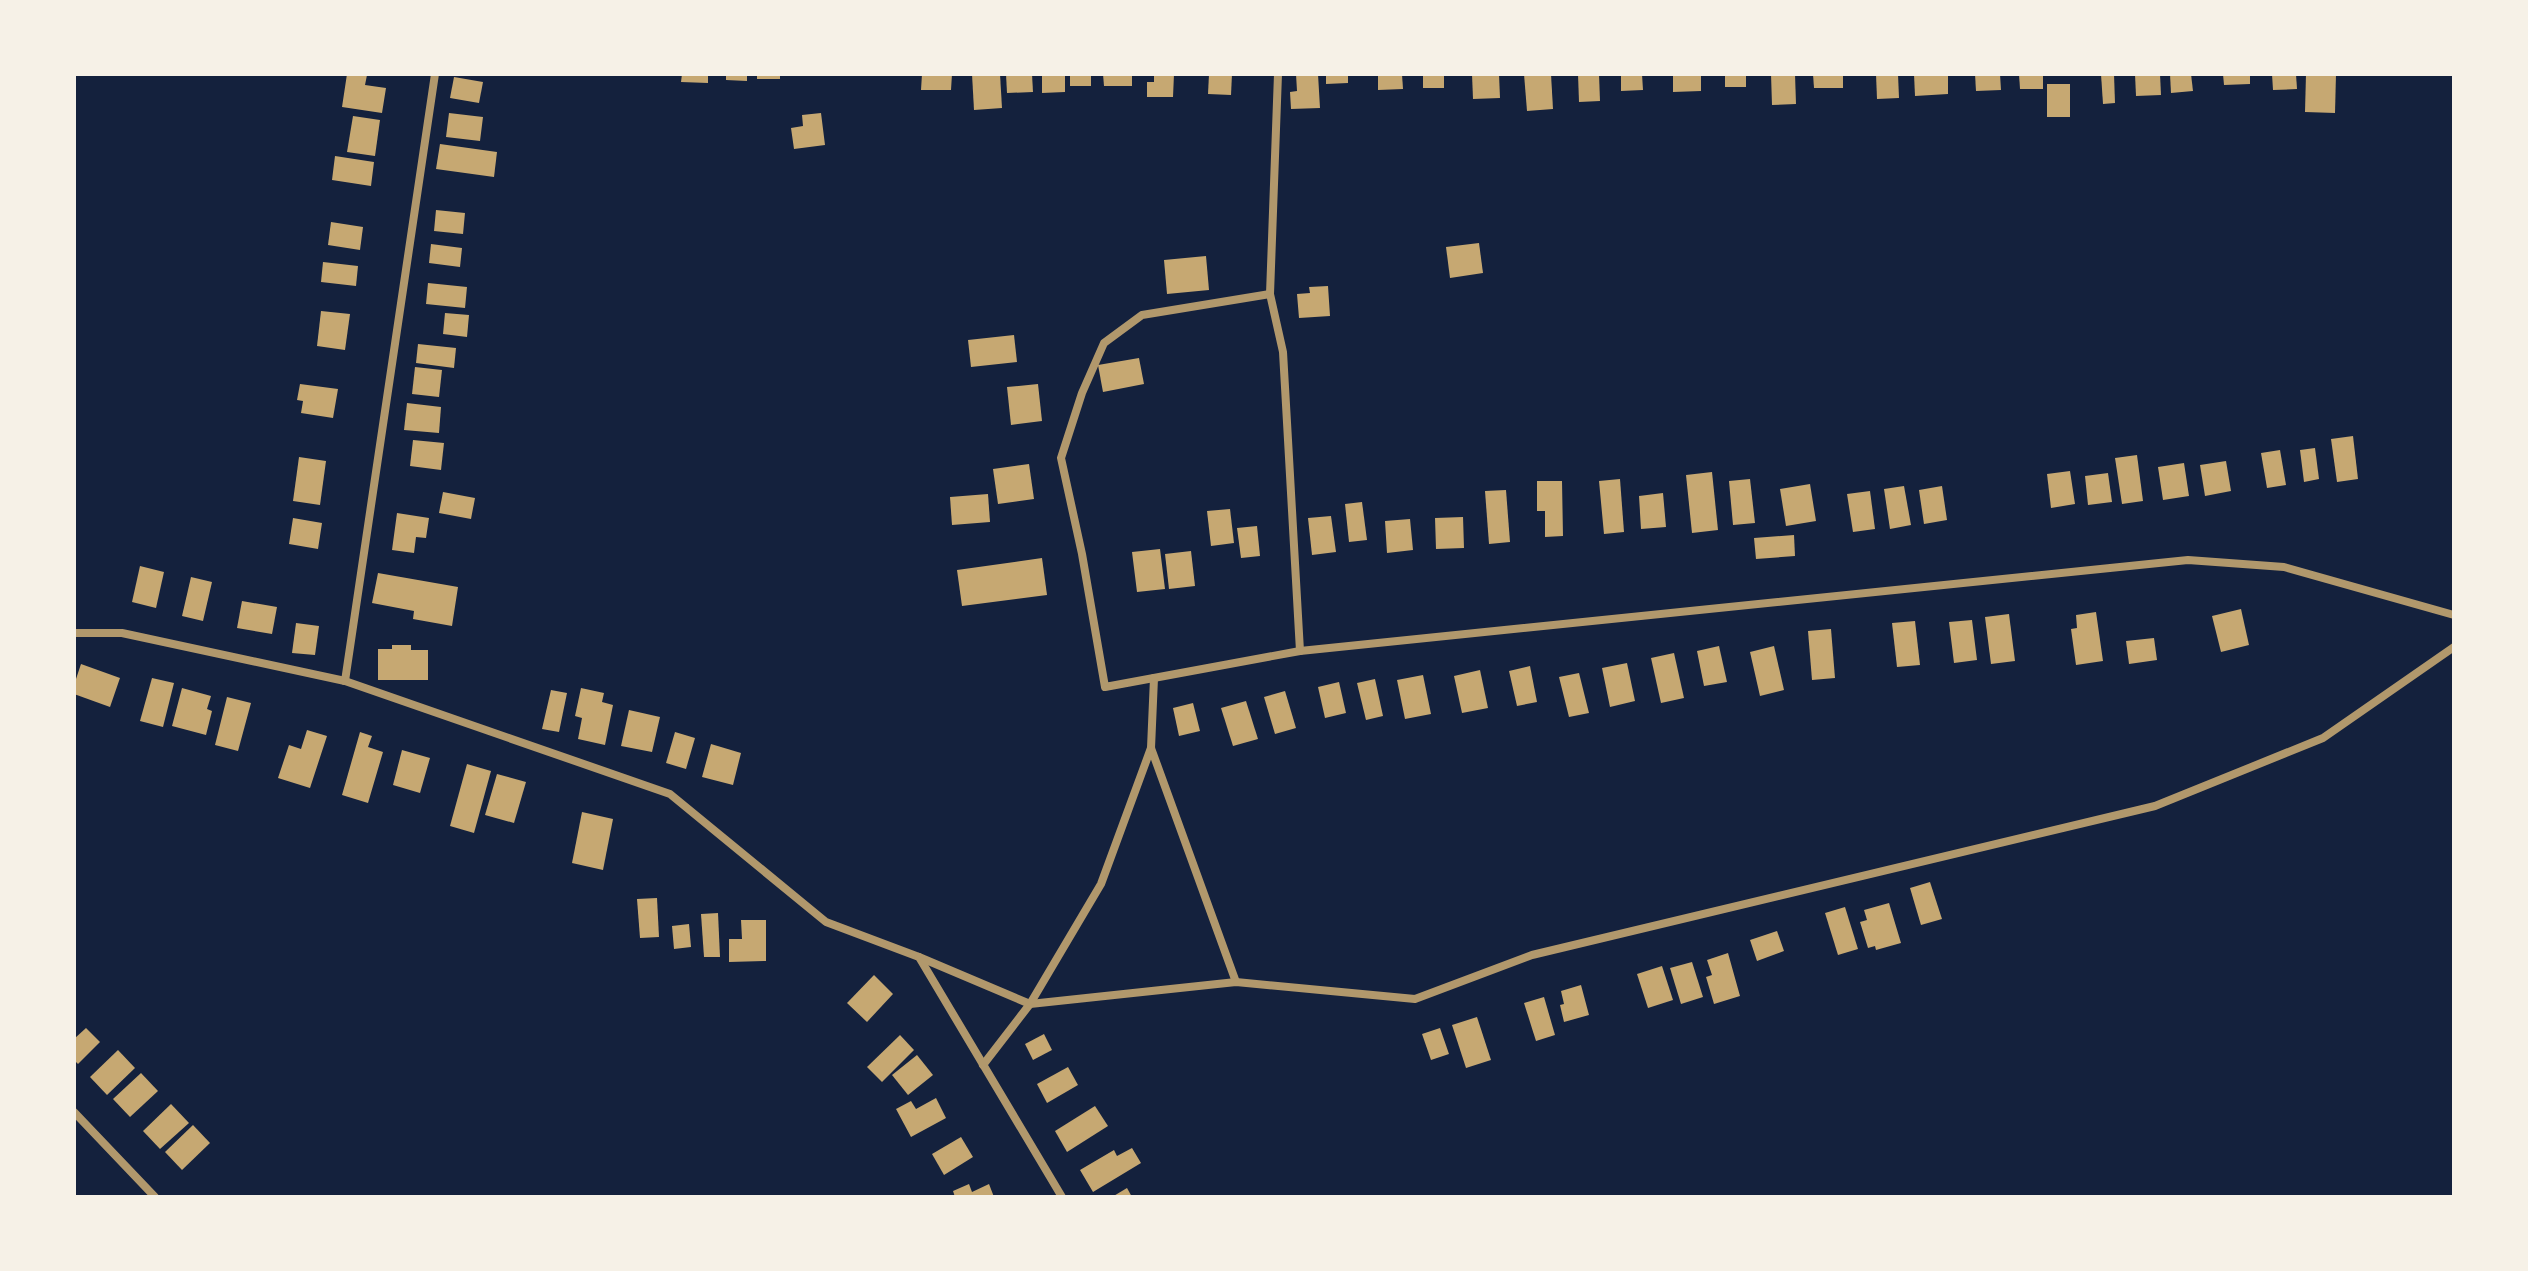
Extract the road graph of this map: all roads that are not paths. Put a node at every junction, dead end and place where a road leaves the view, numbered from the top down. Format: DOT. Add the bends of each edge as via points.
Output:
graph roads {
  1 [pos="435,74"];
  2 [pos="1278,74"];
  3 [pos="1270,294"];
  4 [pos="2454,615"];
  5 [pos="74,633"];
  6 [pos="2454,647"];
  7 [pos="1300,651"];
  8 [pos="1154,678"];
  9 [pos="345,681"];
  10 [pos="1151,748"];
  11 [pos="919,957"];
  12 [pos="1236,982"];
  13 [pos="1030,1004"];
  14 [pos="983,1065"];
  15 [pos="74,1112"];
  16 [pos="155,1197"];
  17 [pos="1062,1197"];
  1 -- 9 [label="street"];
  2 -- 3 [label="street"];
  3 -- 7 [label="street" via="1283,352"];
  3 -- 8 [label="street" via="1142,315 1104,343 1061,458 1105,687"];
  4 -- 7 [label="street" via="2284,567 2188,560"];
  5 -- 9 [label="street" via="122,633"];
  6 -- 12 [label="street" via="2323,738 2155,806 1532,955 1415,999"];
  7 -- 8 [label="street"];
  8 -- 10 [label="street"];
  9 -- 11 [label="street" via="670,794 826,922"];
  10 -- 12 [label="street"];
  10 -- 13 [label="street" via="1101,884"];
  11 -- 13 [label="street"];
  11 -- 14 [label="street"];
  12 -- 13 [label="street"];
  13 -- 14 [label="street"];
  14 -- 17 [label="street"];
  15 -- 16 [label="street"];
}
